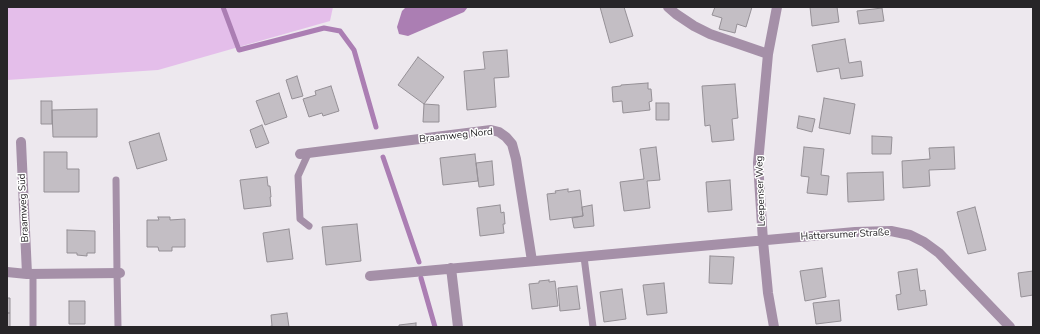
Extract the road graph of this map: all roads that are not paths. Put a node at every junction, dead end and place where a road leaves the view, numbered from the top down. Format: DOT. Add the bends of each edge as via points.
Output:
graph roads {
  1 [pos="668,7"];
  2 [pos="777,7"];
  3 [pos="768,54"];
  4 [pos="21,142"];
  5 [pos="304,154"];
  6 [pos="116,180"];
  7 [pos="309,226"];
  8 [pos="764,241"];
  9 [pos="584,257"];
  10 [pos="532,262"];
  11 [pos="450,268"];
  12 [pos="7,272"];
  13 [pos="118,273"];
  14 [pos="30,274"];
  15 [pos="370,276"];
  16 [pos="33,327"];
  17 [pos="118,327"];
  18 [pos="458,327"];
  19 [pos="593,327"];
  20 [pos="774,327"];
  21 [pos="1010,327"];
  1 -- 3 [label="street" via="710,34"];
  2 -- 3 [label="street, Leepenser Weg"];
  3 -- 8 [label="street, Leepenser Weg" via="758,163"];
  4 -- 14 [label="street, Braamweg Süd"];
  5 -- 7 [label="lane" via="298,176 300,219"];
  5 -- 10 [label="street, Braamweg Nord" via="491,130 499,132 512,144 516,159"];
  6 -- 13 [label="lane"];
  8 -- 9 [label="street"];
  8 -- 20 [label="street, Leepenser Weg" via="768,293"];
  8 -- 21 [label="street, Hattersumer Straße" via="855,232 892,231 910,235 939,253"];
  9 -- 10 [label="street"];
  9 -- 19 [label="lane"];
  10 -- 11 [label="street"];
  11 -- 15 [label="street"];
  11 -- 18 [label="street"];
  12 -- 14 [label="street"];
  13 -- 14 [label="street"];
  13 -- 17 [label="lane"];
  14 -- 16 [label="lane"];
}
